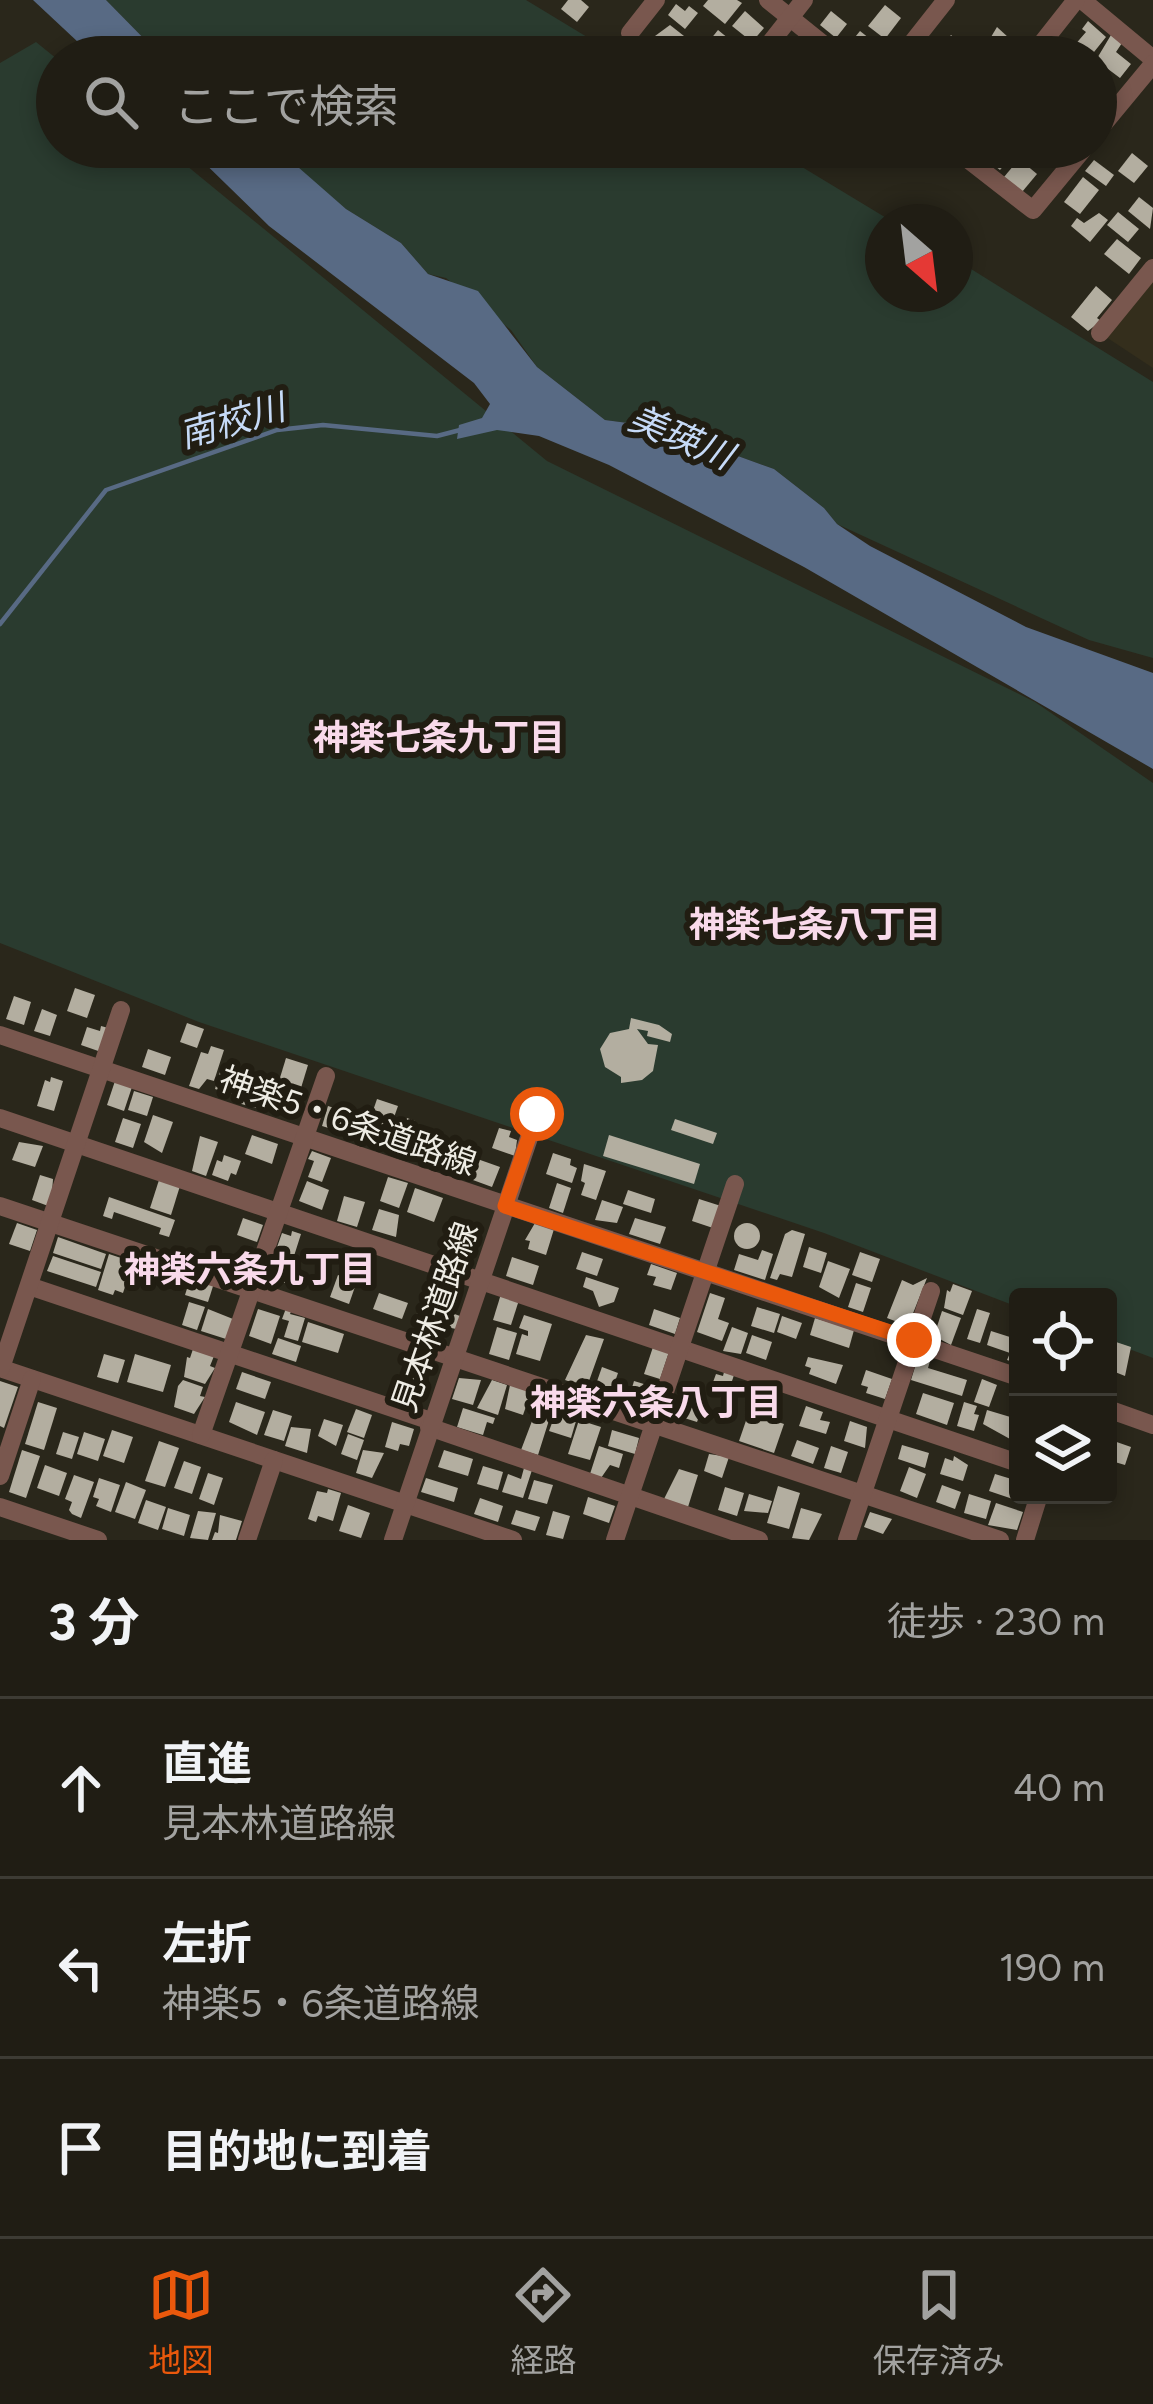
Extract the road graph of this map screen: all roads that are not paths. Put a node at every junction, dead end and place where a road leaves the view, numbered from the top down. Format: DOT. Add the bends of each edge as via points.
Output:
graph roads {
  1 [pos="656,0"];
  2 [pos="768,0"];
  3 [pos="804,0"];
  4 [pos="946,0"];
  5 [pos="1079,0"];
  6 [pos="790,18"];
  7 [pos="630,33"];
  8 [pos="776,36"];
  9 [pos="813,36"];
  10 [pos="918,36"];
  11 [pos="1049,36"];
  12 [pos="1153,61"];
  13 [pos="1117,106"];
  14 [pos="981,168"];
  15 [pos="1068,168"];
  16 [pos="1153,268"];
  17 [pos="1100,333"];
  18 [pos="121,1010"];
  19 [pos="0,1035"];
  20 [pos="102,1068"];
  21 [pos="326,1076"];
  22 [pos="537,1114"];
  23 [pos="0,1118"];
  24 [pos="305,1138"];
  25 [pos="79,1144"];
  26 [pos="735,1184"];
  27 [pos="505,1206"];
  28 [pos="0,1207"];
  29 [pos="278,1212"];
  30 [pos="50,1223"];
  31 [pos="705,1273"];
  32 [pos="479,1280"];
  33 [pos="29,1286"];
  34 [pos="252,1290"];
  35 [pos="931,1291"];
  36 [pos="914,1340"];
  37 [pos="680,1348"];
  38 [pos="229,1352"];
  39 [pos="453,1358"];
  40 [pos="1,1368"];
  41 [pos="1009,1374"];
  42 [pos="32,1379"];
  43 [pos="1117,1411"];
  44 [pos="886,1418"];
  45 [pos="430,1424"];
  46 [pos="654,1424"];
  47 [pos="1153,1425"];
  48 [pos="201,1436"];
  49 [pos="274,1460"];
  50 [pos="1009,1460"];
  51 [pos="0,1476"];
  52 [pos="862,1494"];
  53 [pos="630,1496"];
  54 [pos="405,1504"];
  55 [pos="1036,1504"];
  56 [pos="0,1507"];
  57 [pos="98,1540"];
  58 [pos="247,1540"];
  59 [pos="393,1540"];
  60 [pos="512,1540"];
  61 [pos="615,1540"];
  62 [pos="759,1540"];
  63 [pos="847,1540"];
  64 [pos="1000,1540"];
  65 [pos="1025,1540"];
  1 -- 7 [label="street"];
  2 -- 6 [label="street"];
  3 -- 6 [label="street"];
  4 -- 10 [label="street"];
  5 -- 11 [label="street"];
  5 -- 12 [label="street"];
  6 -- 8 [label="street"];
  6 -- 9 [label="street"];
  12 -- 13 [label="street"];
  14 -- 15 [label="street" via="1033,210"];
  16 -- 17 [label="street"];
  18 -- 20 [label="street"];
  19 -- 20 [label="street, 神楽5・6条道路線"];
  20 -- 24 [label="street, 神楽5・6条道路線"];
  20 -- 25 [label="street"];
  21 -- 24 [label="street"];
  22 -- 27 [label="street, 見本林道路線"];
  23 -- 25 [label="street"];
  24 -- 27 [label="street, 神楽5・6条道路線"];
  24 -- 29 [label="street"];
  25 -- 29 [label="street"];
  25 -- 30 [label="street"];
  26 -- 31 [label="street"];
  27 -- 31 [label="street, 神楽5・6条道路線"];
  27 -- 32 [label="street, 見本林道路線"];
  28 -- 30 [label="street"];
  29 -- 32 [label="street"];
  29 -- 34 [label="street"];
  30 -- 33 [label="street"];
  30 -- 34 [label="street"];
  31 -- 36 [label="street, 神楽5・6条道路線"];
  31 -- 37 [label="street"];
  32 -- 37 [label="street"];
  32 -- 39 [label="street, 見本林道路線"];
  33 -- 38 [label="street"];
  33 -- 40 [label="street"];
  34 -- 38 [label="street"];
  34 -- 39 [label="street"];
  35 -- 36 [label="street"];
  36 -- 41 [label="street, 神楽5・6条道路線"];
  36 -- 44 [label="street"];
  37 -- 44 [label="street"];
  37 -- 46 [label="street"];
  38 -- 45 [label="street"];
  38 -- 48 [label="street"];
  39 -- 45 [label="street, 見本林道路線"];
  39 -- 46 [label="street"];
  40 -- 42 [label="street"];
  42 -- 48 [label="street"];
  42 -- 51 [label="street"];
  43 -- 47 [label="street"];
  44 -- 50 [label="street"];
  44 -- 52 [label="street"];
  45 -- 53 [label="street"];
  45 -- 54 [label="street, 見本林道路線"];
  46 -- 52 [label="street"];
  46 -- 53 [label="street"];
  48 -- 49 [label="street"];
  49 -- 54 [label="street"];
  49 -- 58 [label="street"];
  52 -- 63 [label="street"];
  52 -- 64 [label="street"];
  53 -- 61 [label="street"];
  53 -- 62 [label="street"];
  54 -- 59 [label="street, 見本林道路線"];
  54 -- 60 [label="street"];
  55 -- 65 [label="street"];
  56 -- 57 [label="street"];
}
